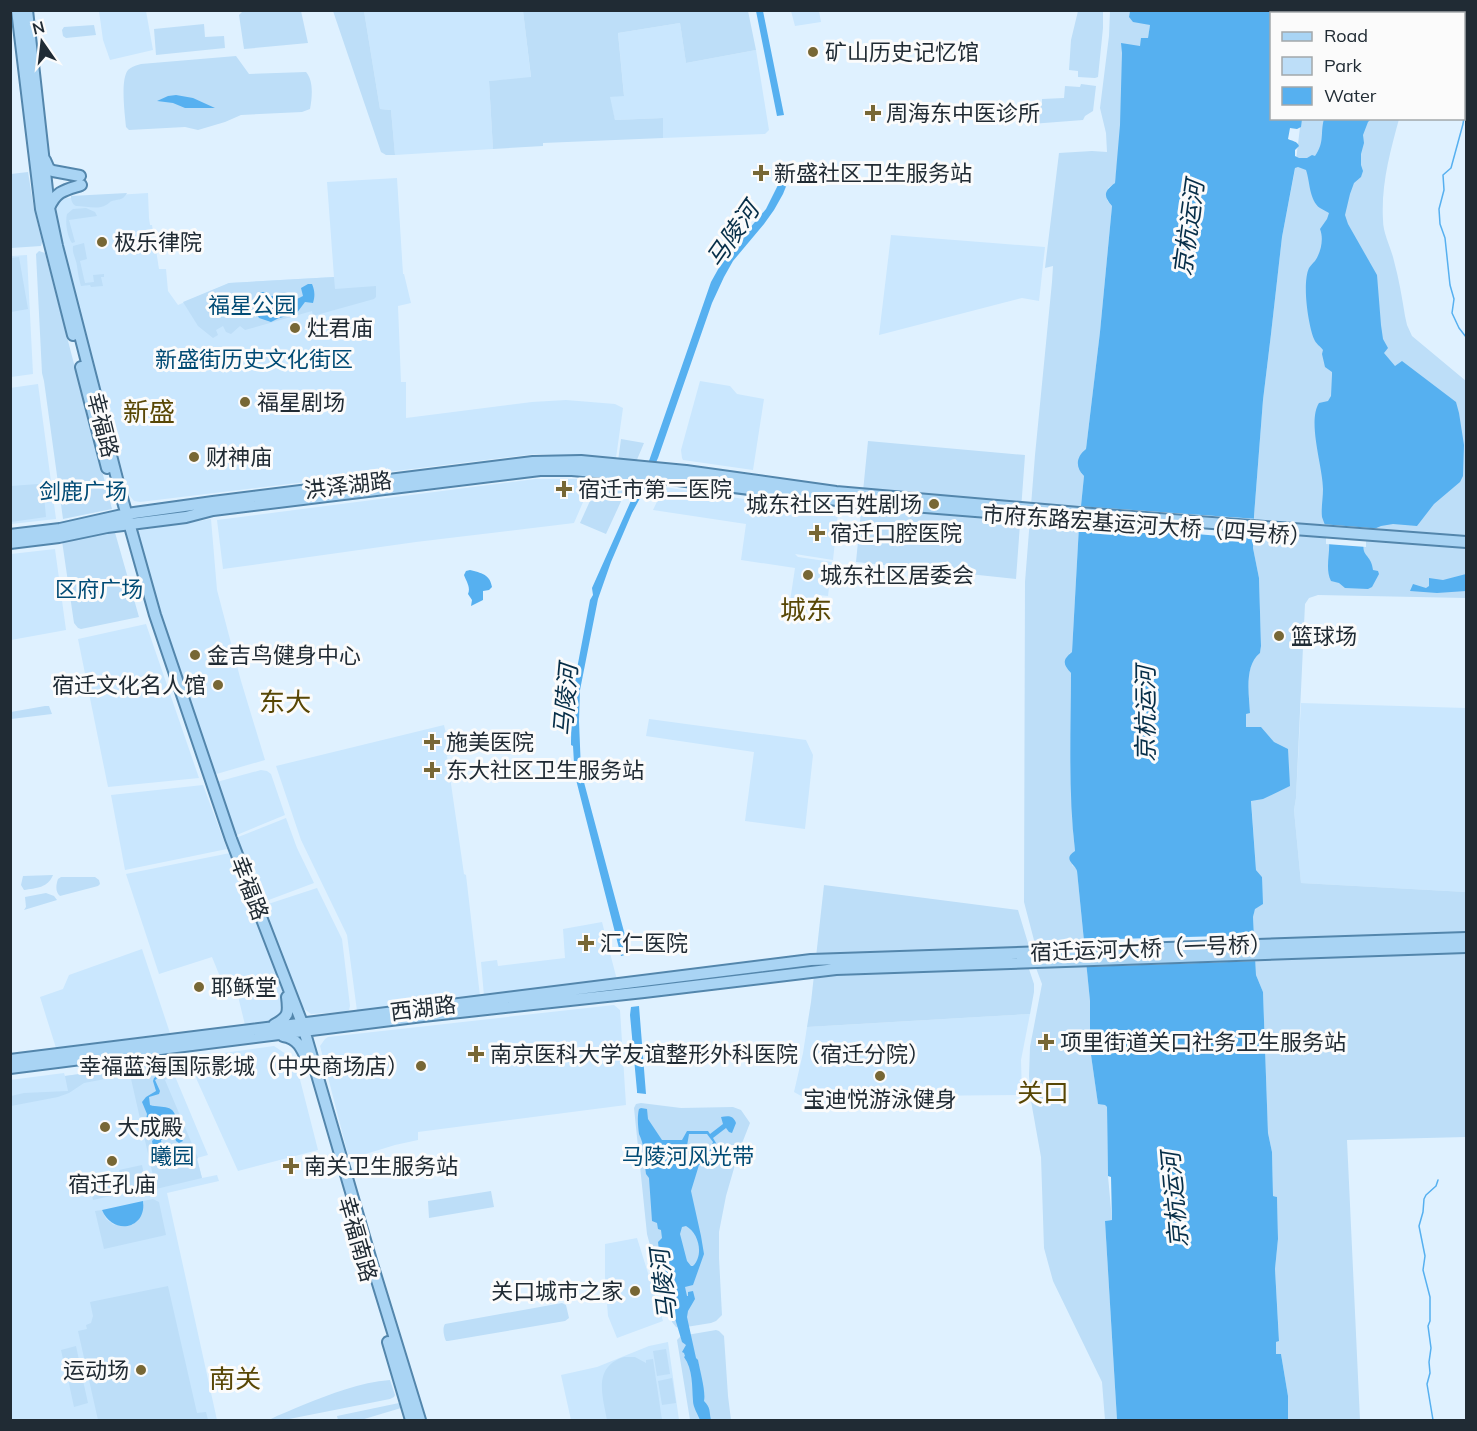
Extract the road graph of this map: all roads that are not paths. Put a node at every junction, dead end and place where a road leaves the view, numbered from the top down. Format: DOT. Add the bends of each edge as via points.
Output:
graph roads {
  1 [pos="17,10"];
  2 [pos="27,10"];
  3 [pos="43,153"];
  4 [pos="49,208"];
  5 [pos="656,473"];
  6 [pos="686,476"];
  7 [pos="850,488"];
  8 [pos="848,508"];
  9 [pos="125,520"];
  10 [pos="10,535"];
  11 [pos="1467,542"];
  12 [pos="10,543"];
  13 [pos="1467,548"];
  14 [pos="1467,938"];
  15 [pos="1467,947"];
  16 [pos="836,964"];
  17 [pos="289,996"];
  18 [pos="351,1021"];
  19 [pos="301,1027"];
  20 [pos="271,1032"];
  21 [pos="10,1060"];
  22 [pos="312,1064"];
  23 [pos="10,1068"];
  24 [pos="411,1420"];
  25 [pos="420,1420"];
  1 -- 9 [label="main road, 幸福路" via="38,184 50,248 99,439"];
  2 -- 3 [label="main road, 幸福路"];
  3 -- 4 [label="main road, 幸福路"];
  3 -- 4 [label="main road" via="49,169 80,181 54,197"];
  4 -- 9 [label="main road, 幸福路"];
  5 -- 6 [label="main road, 洪泽湖路"];
  5 -- 7 [label="main road" via="667,464"];
  5 -- 8 [label="main road" via="660,481"];
  5 -- 9 [label="main road, 洪泽湖路" via="581,461 533,462 213,502"];
  6 -- 11 [label="main road, 市府东路宏基运河大桥（四号桥）" via="1079,513"];
  6 -- 13 [label="main road, 市府东路宏基运河大桥（四号桥）" via="837,500"];
  9 -- 10 [label="main road, 洪泽湖路"];
  9 -- 12 [label="main road, 洪泽湖路" via="59,537"];
  9 -- 17 [label="main road, 幸福路" via="150,619 204,781"];
  14 -- 16 [label="main road, 宿迁运河大桥（一号桥）"];
  15 -- 16 [label="main road, 宿迁运河大桥（一号桥）"];
  16 -- 18 [label="main road, 西湖路"];
  17 -- 18 [label="main road" via="311,1016"];
  17 -- 19 [label="main road, 幸福路"];
  17 -- 20 [label="main road" via="287,1016"];
  18 -- 19 [label="main road, 西湖路"];
  18 -- 22 [label="main road" via="318,1036 313,1045"];
  19 -- 20 [label="main road, 西湖路"];
  19 -- 22 [label="main road, 幸福南路"];
  20 -- 21 [label="main road, 西湖路"];
  20 -- 22 [label="main road" via="295,1040"];
  20 -- 23 [label="main road, 西湖路"];
  22 -- 24 [label="main road, 幸福南路"];
  22 -- 25 [label="main road, 幸福南路"];
}
